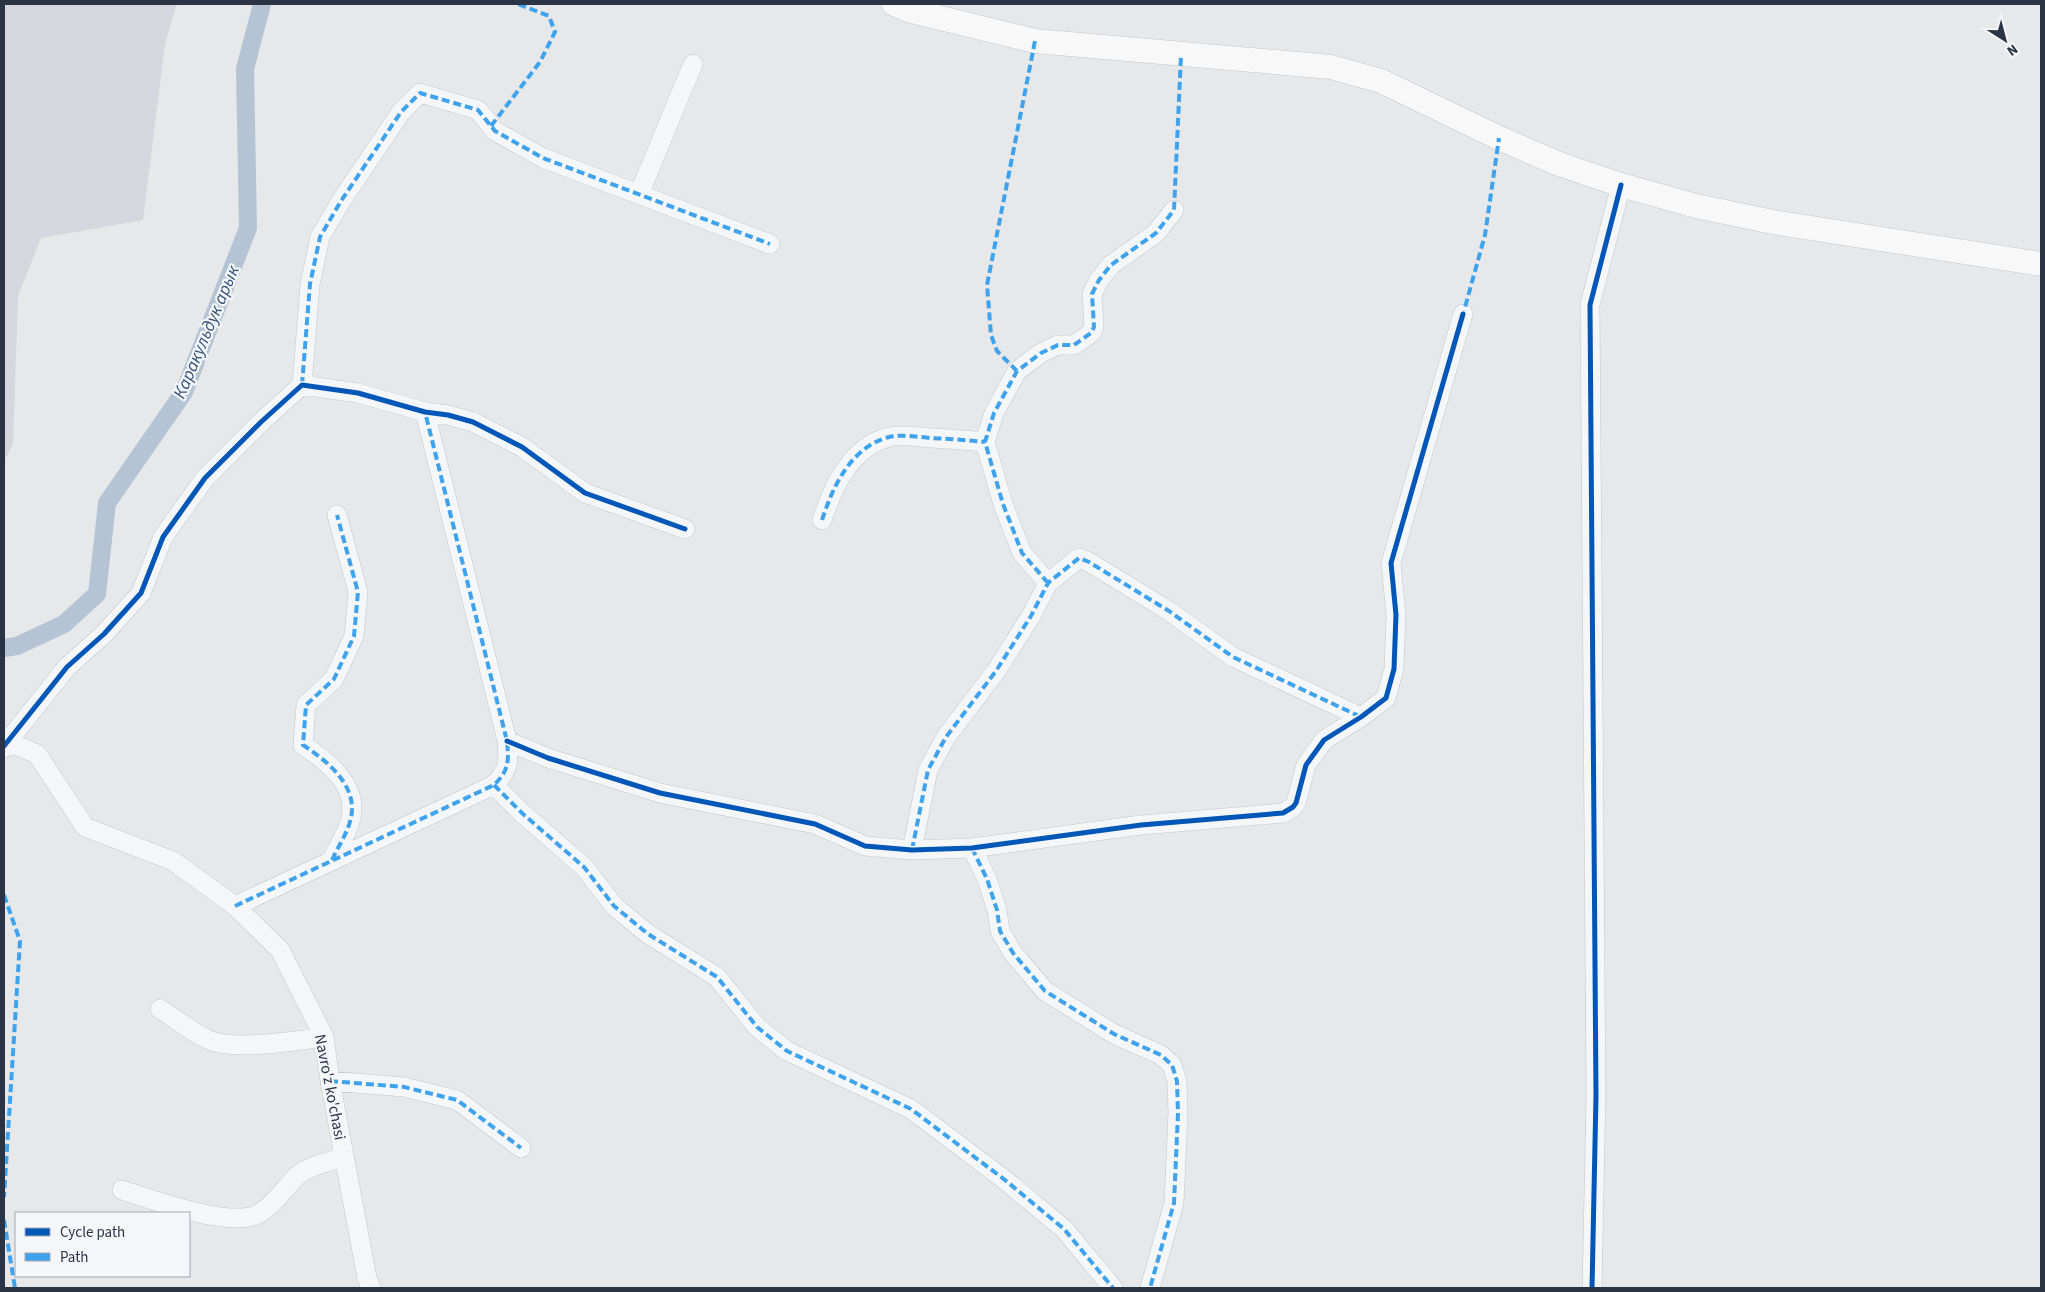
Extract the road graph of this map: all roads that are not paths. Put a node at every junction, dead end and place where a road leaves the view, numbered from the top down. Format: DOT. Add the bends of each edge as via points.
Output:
graph roads {
  1 [pos="894,4"];
  2 [pos="693,64"];
  3 [pos="1621,185"];
  4 [pos="640,194"];
  5 [pos="1174,210"];
  6 [pos="770,244"];
  7 [pos="2041,264"];
  8 [pos="1463,314"];
  9 [pos="302,385"];
  10 [pos="425,412"];
  11 [pos="985,442"];
  12 [pos="336,515"];
  13 [pos="822,520"];
  14 [pos="685,529"];
  15 [pos="1048,583"];
  16 [pos="1361,718"];
  17 [pos="507,741"];
  18 [pos="4,747"];
  19 [pos="494,785"];
  20 [pos="972,848"];
  21 [pos="912,850"];
  22 [pos="332,860"];
  23 [pos="235,906"];
  24 [pos="160,1009"];
  25 [pos="324,1037"];
  26 [pos="330,1081"];
  27 [pos="521,1148"];
  28 [pos="344,1157"];
  29 [pos="122,1190"];
  30 [pos="371,1288"];
  31 [pos="1113,1288"];
  32 [pos="1150,1288"];
  33 [pos="1592,1288"];
  1 -- 3 [label="main road" via="1034,41 1331,67 1381,80 1559,164"];
  2 -- 4 [label="street"];
  3 -- 7 [label="main road" via="1696,206 1773,222"];
  3 -- 33 [label="street" via="1590,305 1596,1086"];
  4 -- 6 [label="street"];
  4 -- 9 [label="street" via="543,158 495,131 478,110 420,93 401,112 320,237 310,284"];
  5 -- 11 [label="street" via="1156,233 1111,265 1099,280 1092,294 1094,327 1090,333 1074,345 1058,345 1041,353 1017,370 994,413"];
  8 -- 16 [label="street" via="1391,563 1396,615 1394,669 1386,698"];
  9 -- 10 [label="street" via="358,392"];
  9 -- 18 [label="street" via="205,478 163,537 141,593 104,634 67,667"];
  10 -- 14 [label="street" via="473,422 522,447 585,493"];
  10 -- 17 [label="street"];
  11 -- 13 [label="street" via="903,436 888,437 873,444 848,464"];
  11 -- 15 [label="street" via="1002,504 1022,553"];
  12 -- 22 [label="street" via="358,592 354,636 334,679 306,704 304,745 327,761 351,793 351,817"];
  15 -- 16 [label="street" via="1079,558 1089,562 1169,611 1233,657"];
  15 -- 21 [label="street" via="996,671 946,737 928,770"];
  16 -- 20 [label="street" via="1324,740 1306,765 1296,803 1283,812 1141,825"];
  17 -- 19 [label="street" via="509,763"];
  17 -- 21 [label="street" via="548,758 660,793 815,824 865,846"];
  18 -- 23 [label="street, Navro'z ko'chasi" via="13,744 36,754 84,827 173,861"];
  19 -- 22 [label="street"];
  19 -- 31 [label="street" via="584,867 614,906 648,934 717,977 757,1027 787,1051 911,1109 1064,1229"];
  20 -- 21 [label="street"];
  20 -- 32 [label="street" via="997,910 1000,932 1046,990 1114,1034 1161,1055 1172,1065 1177,1081 1178,1113 1174,1203"];
  22 -- 23 [label="street"];
  23 -- 25 [label="street, Navro'z ko'chasi" via="280,950"];
  24 -- 25 [label="street" via="210,1040 276,1044"];
  25 -- 26 [label="street, Navro'z ko'chasi"];
  26 -- 27 [label="street" via="404,1087 457,1100"];
  26 -- 28 [label="street, Navro'z ko'chasi"];
  28 -- 29 [label="street" via="299,1175 258,1214 240,1217 206,1215"];
  28 -- 30 [label="street, Navro'z ko'chasi" via="366,1278"];
}
